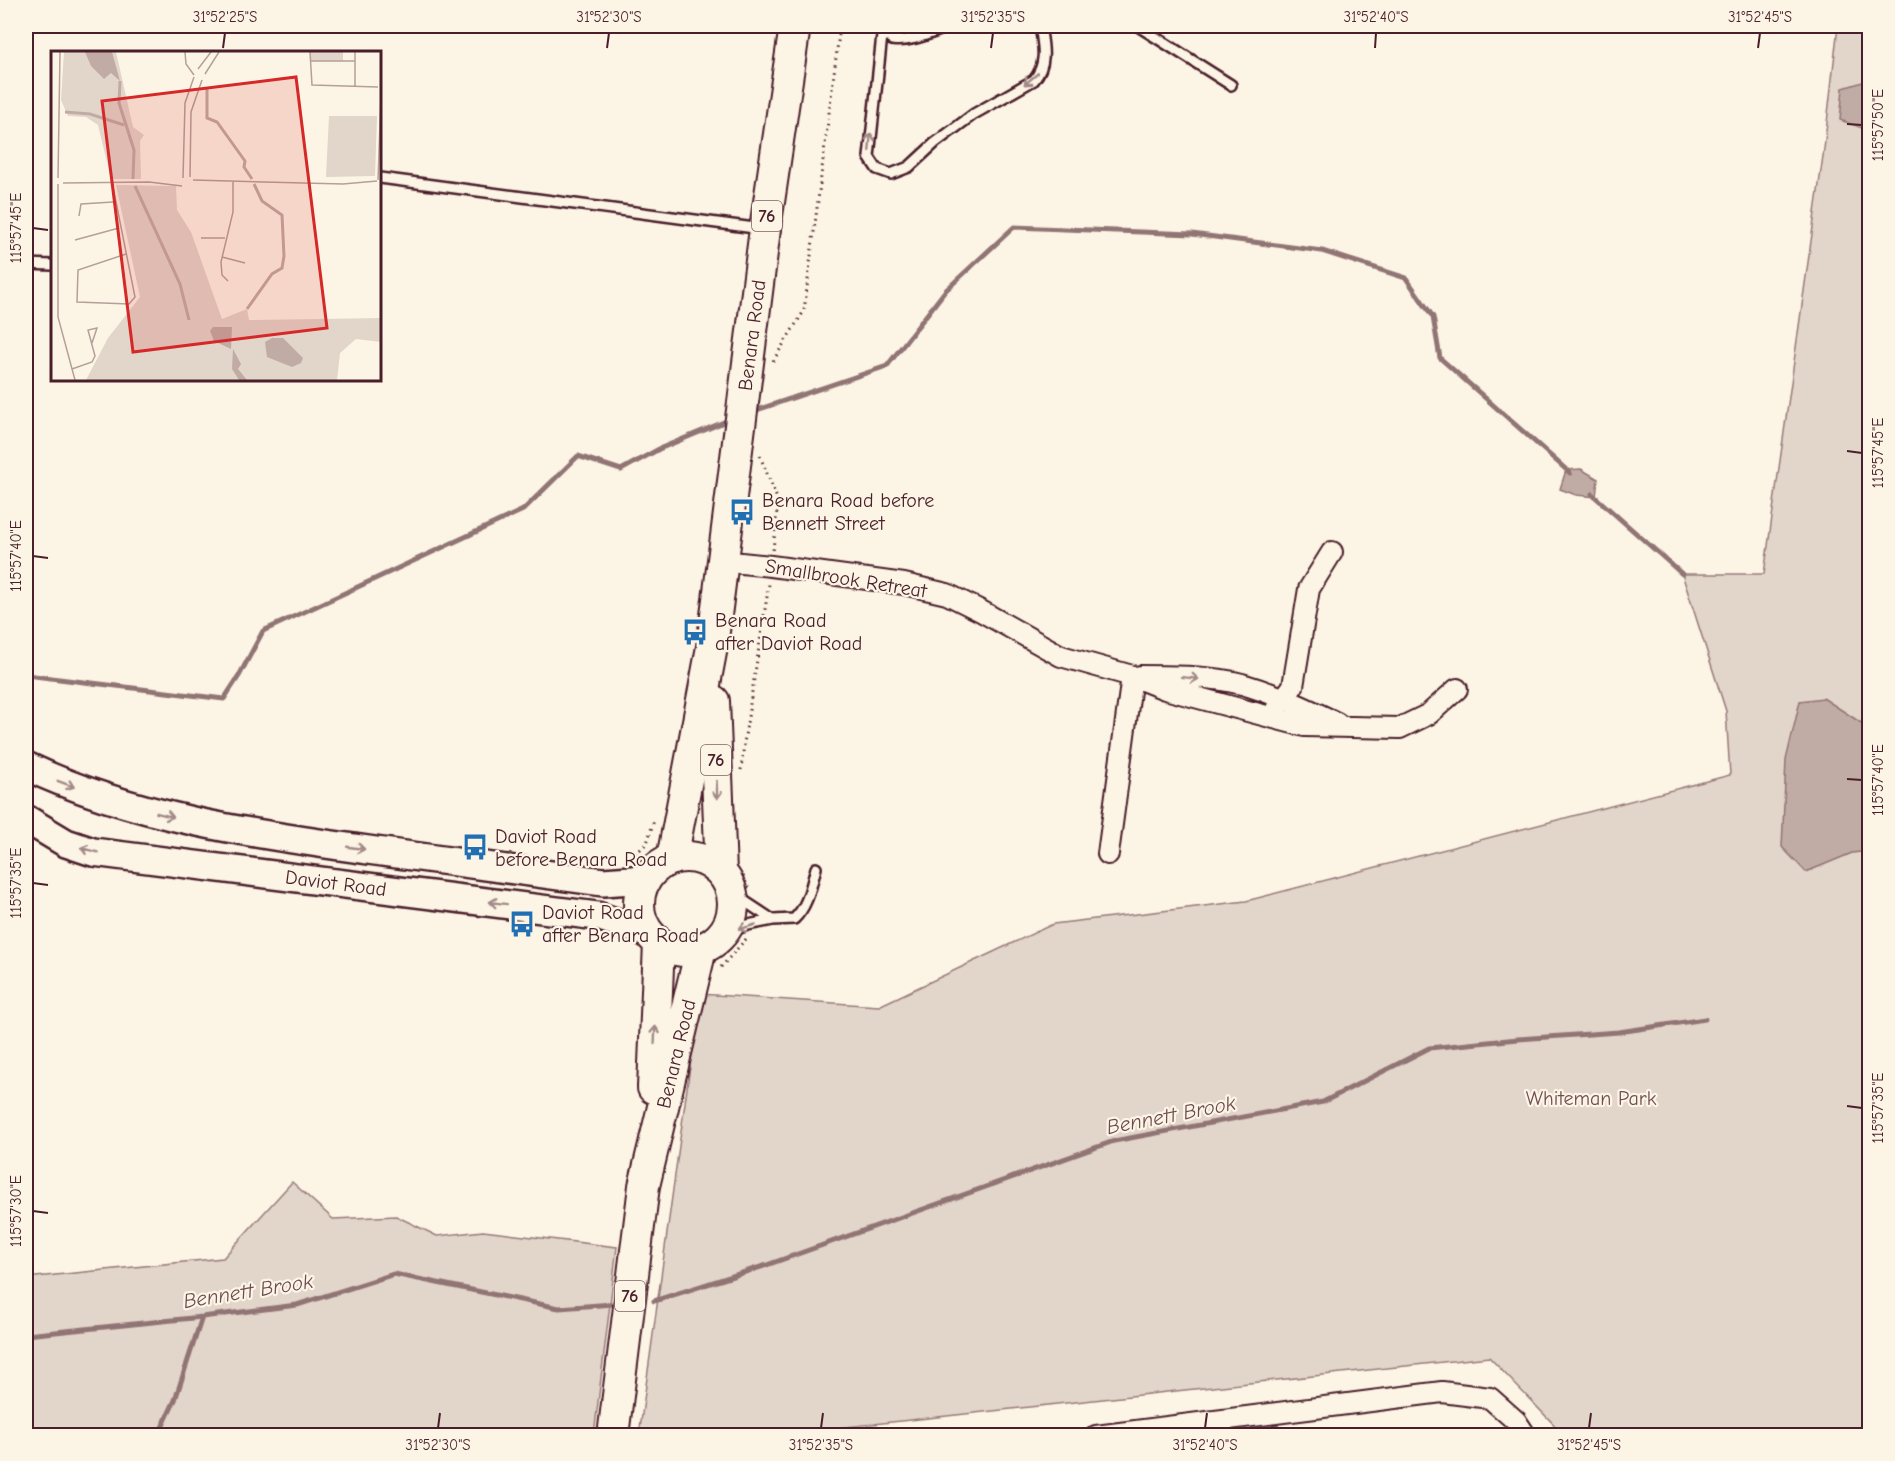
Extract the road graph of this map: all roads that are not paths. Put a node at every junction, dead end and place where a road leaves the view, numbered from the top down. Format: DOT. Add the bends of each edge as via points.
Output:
graph roads {
  1 [pos="795,26"];
  2 [pos="951,26"];
  3 [pos="1040,26"];
  4 [pos="1138,26"];
  5 [pos="883,28"];
  6 [pos="1231,85"];
  7 [pos="381,178"];
  8 [pos="765,229"];
  9 [pos="26,264"];
  10 [pos="51,265"];
  11 [pos="1332,552"];
  12 [pos="722,561"];
  13 [pos="712,647"];
  14 [pos="1132,676"];
  15 [pos="1457,689"];
  16 [pos="1284,698"];
  17 [pos="1270,717"];
  18 [pos="1341,725"];
  19 [pos="26,766"];
  20 [pos="26,819"];
  21 [pos="1108,854"];
  22 [pos="672,859"];
  23 [pos="816,868"];
  24 [pos="646,879"];
  25 [pos="726,883"];
  26 [pos="773,920"];
  27 [pos="654,938"];
  28 [pos="711,942"];
  29 [pos="650,1157"];
  30 [pos="1163,1432"];
  31 [pos="613,1436"];
  32 [pos="1096,1436"];
  33 [pos="1526,1436"];
  1 -- 8 [label="main road, Benara Road / 76"];
  2 -- 5 [label="lane" via="898,41 892,40"];
  3 -- 5 [label="lane, one-way" via="1044,58 1034,80 974,114 909,167 891,174 878,169 869,157"];
  4 -- 6 [label="lane"];
  7 -- 8 [label="lane"];
  8 -- 12 [label="main road, Benara Road / 76"];
  9 -- 10 [label="lane"];
  11 -- 16 [label="street" via="1309,589 1293,686"];
  12 -- 13 [label="main road, Benara Road / 76"];
  12 -- 14 [label="street, Smallbrook Retreat" via="904,584 947,594 1061,656"];
  13 -- 22 [label="main road, Benara Road / 76"];
  13 -- 25 [label="main road, Benara Road / 76, one-way"];
  14 -- 16 [label="street, Smallbrook Retreat, one-way" via="1173,676 1240,684"];
  14 -- 17 [label="street, Smallbrook Retreat" via="1165,689"];
  14 -- 21 [label="street"];
  15 -- 18 [label="street, Smallbrook Retreat" via="1429,714 1400,728"];
  16 -- 17 [label="street"];
  16 -- 18 [label="street, Smallbrook Retreat"];
  17 -- 18 [label="street, Smallbrook Retreat" via="1304,726"];
  19 -- 24 [label="street, Daviot Road, one-way" via="108,799 237,831 603,882"];
  27 -- 20 [label="street, Daviot Road, one-way" via="597,916 93,852 66,843"];
  22 -- 24 [label="main road"];
  22 -- 25 [label="main road" via="699,858 711,864"];
  23 -- 26 [label="lane" via="800,913 788,921"];
  24 -- 27 [label="main road, 76" via="639,907 642,921"];
  25 -- 26 [label="lane"];
  25 -- 28 [label="main road, 76" via="729,923"];
  26 -- 28 [label="lane, one-way" via="747,925"];
  27 -- 28 [label="main road" via="672,949 687,951"];
  29 -- 27 [label="main road, Benara Road / 76, one-way"];
  28 -- 29 [label="main road, Benara Road / 76"];
  29 -- 31 [label="main road, Benara Road / 76"];
  30 -- 32 [label="street"];
  30 -- 33 [label="street" via="1442,1392 1490,1398 1516,1421"];
}
